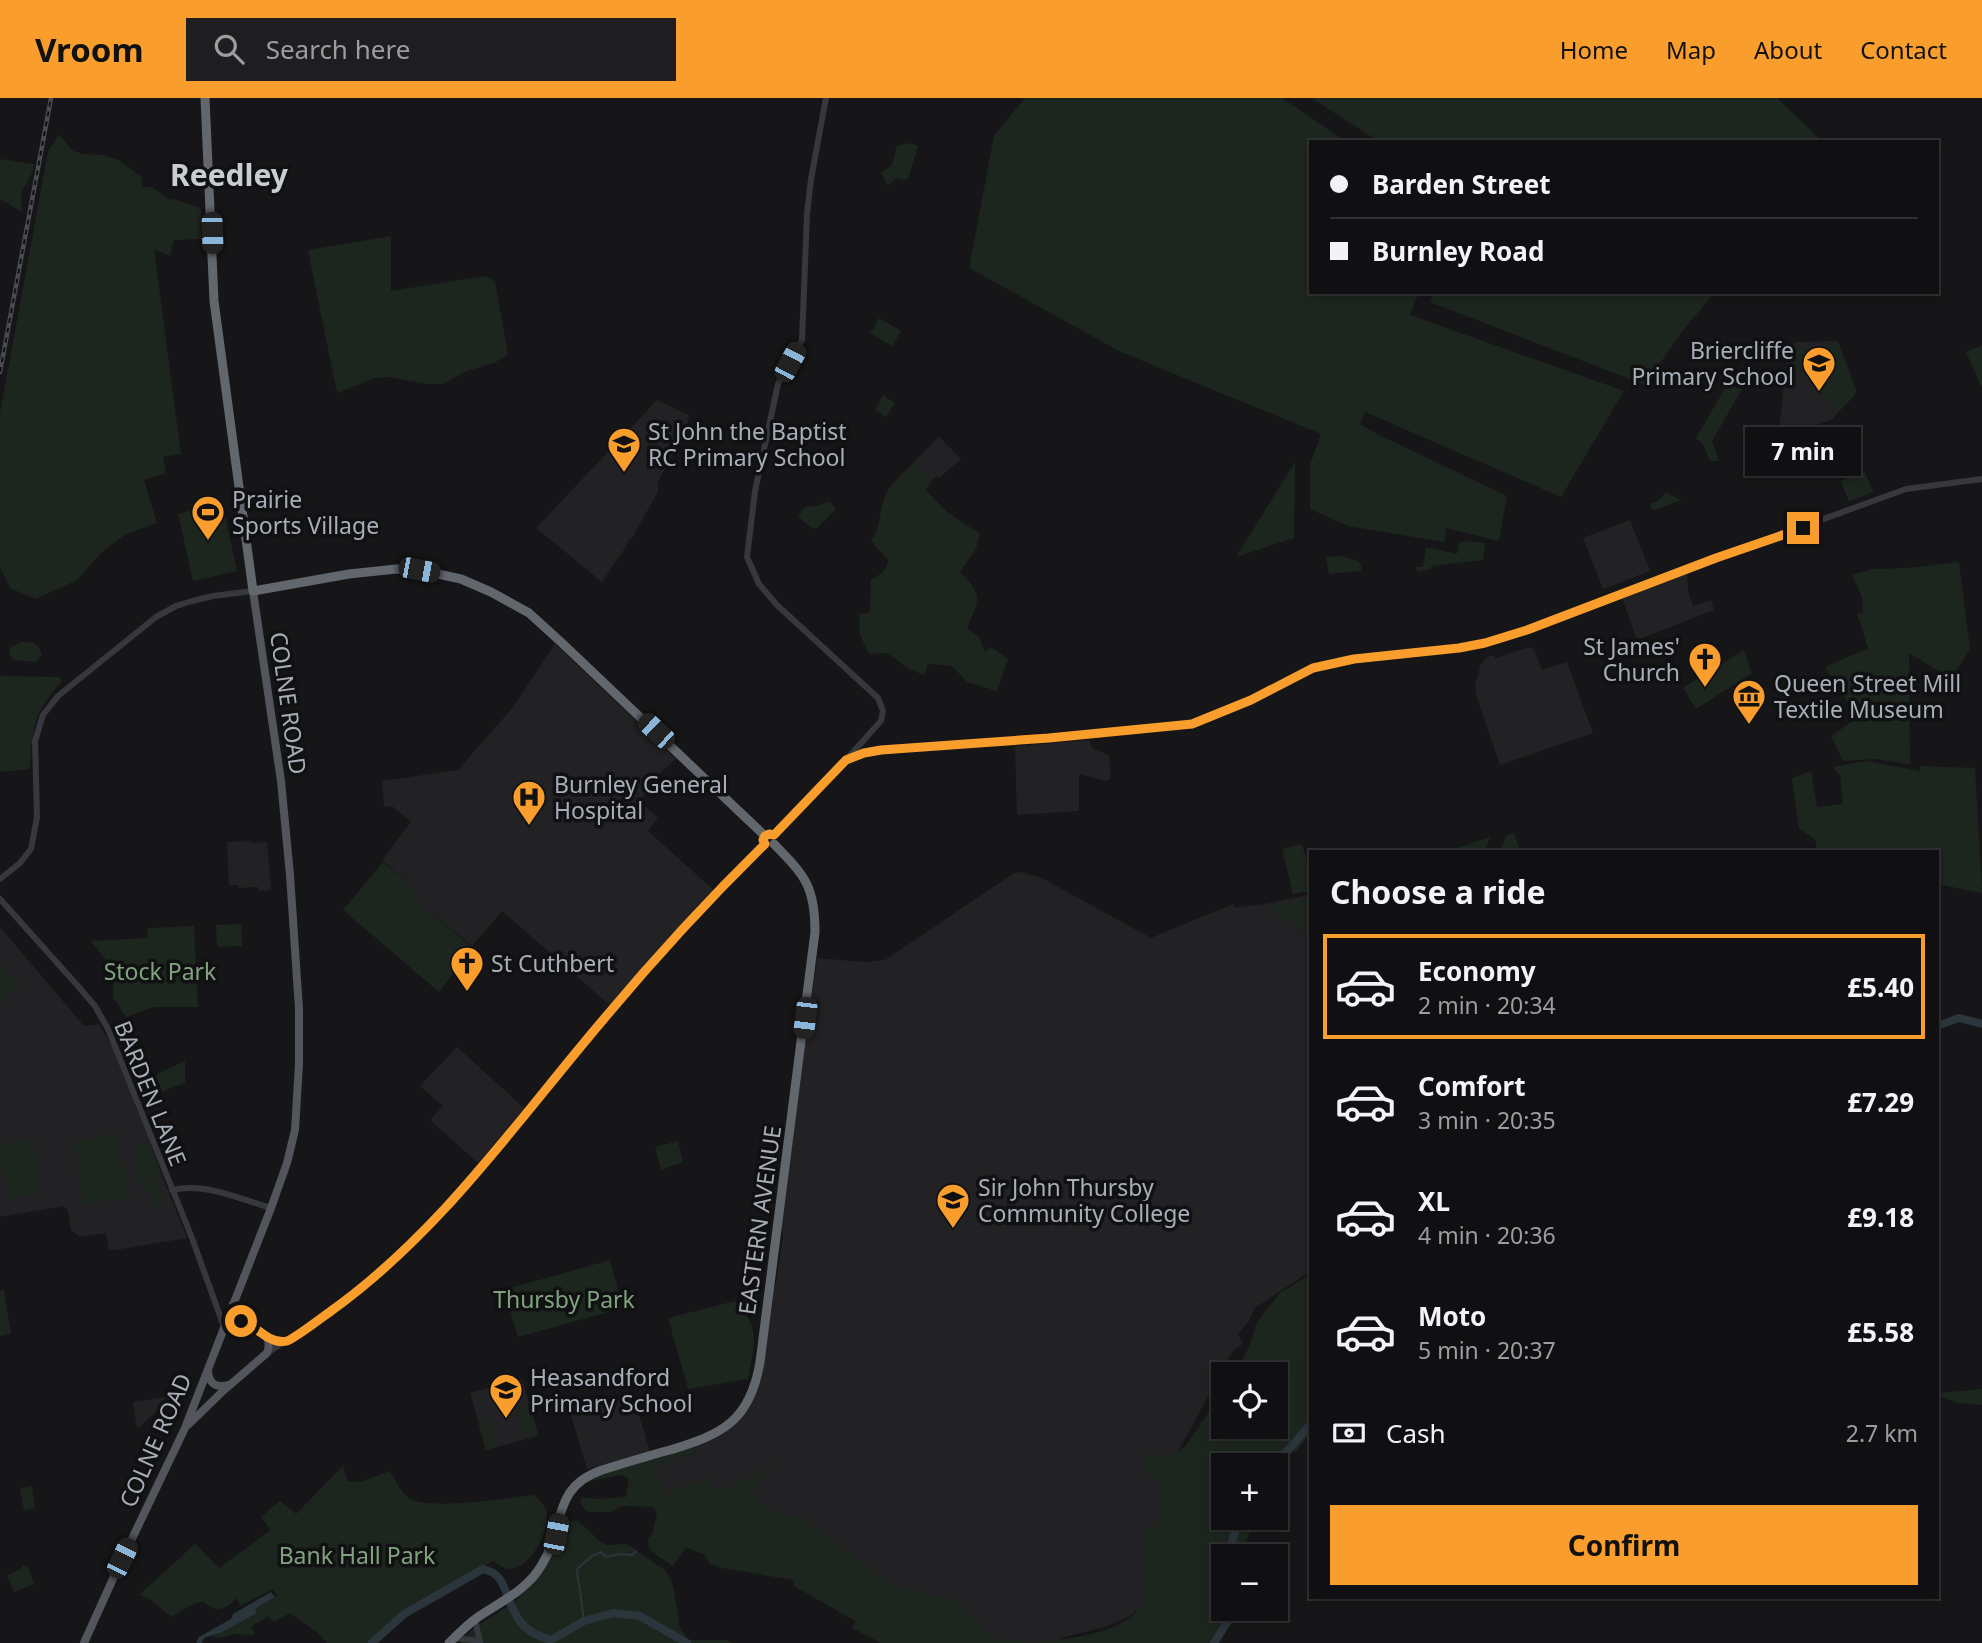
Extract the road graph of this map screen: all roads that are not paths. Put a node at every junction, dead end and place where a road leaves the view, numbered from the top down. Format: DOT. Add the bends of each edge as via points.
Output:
graph roads {
  1 [pos="205,98"];
  2 [pos="826,98"];
  3 [pos="1982,479"];
  4 [pos="253,591"];
  5 [pos="860,743"];
  6 [pos="864,753"];
  7 [pos="846,760"];
  8 [pos="769,840"];
  9 [pos="0,879"];
  10 [pos="0,899"];
  11 [pos="172,1190"];
  12 [pos="271,1208"];
  13 [pos="233,1304"];
  14 [pos="245,1321"];
  15 [pos="224,1327"];
  16 [pos="267,1336"];
  17 [pos="288,1341"];
  18 [pos="267,1353"];
  19 [pos="208,1370"];
  20 [pos="229,1385"];
  21 [pos="185,1427"];
  22 [pos="475,1619"];
  23 [pos="452,1641"];
  24 [pos="480,1642"];
  25 [pos="84,1643"];
  1 -- 4 [label="highway, COLNE ROAD" via="214,301"];
  2 -- 5 [label="street" via="807,214 802,340 778,384 772,407 747,557 759,584 777,605 878,698 883,716"];
  3 -- 6 [label="street" via="1906,489 1485,643 1313,668 1221,714 1180,727"];
  4 -- 8 [label="highway, EASTERN AVENUE" via="396,569 461,579 491,592 529,613 564,644"];
  4 -- 9 [label="street" via="176,606 58,696 43,715 35,741 37,817 31,849"];
  4 -- 12 [label="main road, COLNE ROAD" via="283,789 299,1009 295,1130"];
  5 -- 6 [label="street"];
  5 -- 7 [label="street"];
  6 -- 7 [label="street"];
  7 -- 8 [label="street"];
  8 -- 17 [label="street" via="622,998 439,1214 381,1273"];
  8 -- 22 [label="highway, EASTERN AVENUE" via="807,882 815,932 755,1388 742,1410 718,1432 579,1481 566,1497 552,1548 536,1574 515,1594"];
  10 -- 11 [label="street, BARDEN LANE" via="95,1006"];
  11 -- 12 [label="street" via="213,1191"];
  11 -- 15 [label="street, BARDEN LANE"];
  12 -- 13 [label="main road, COLNE ROAD"];
  13 -- 14 [label="main road"];
  13 -- 15 [label="main road, COLNE ROAD"];
  14 -- 15 [label="main road"];
  14 -- 16 [label="main road"];
  15 -- 19 [label="main road, COLNE ROAD"];
  16 -- 17 [label="street"];
  16 -- 18 [label="main road"];
  17 -- 18 [label="street"];
  18 -- 20 [label="main road"];
  19 -- 20 [label="main road" via="214,1386"];
  19 -- 21 [label="main road, COLNE ROAD"];
  20 -- 21 [label="main road"];
  21 -- 25 [label="main road, COLNE ROAD"];
  22 -- 23 [label="highway"];
  22 -- 24 [label="street"];
  23 -- 24 [label="street"];
}
